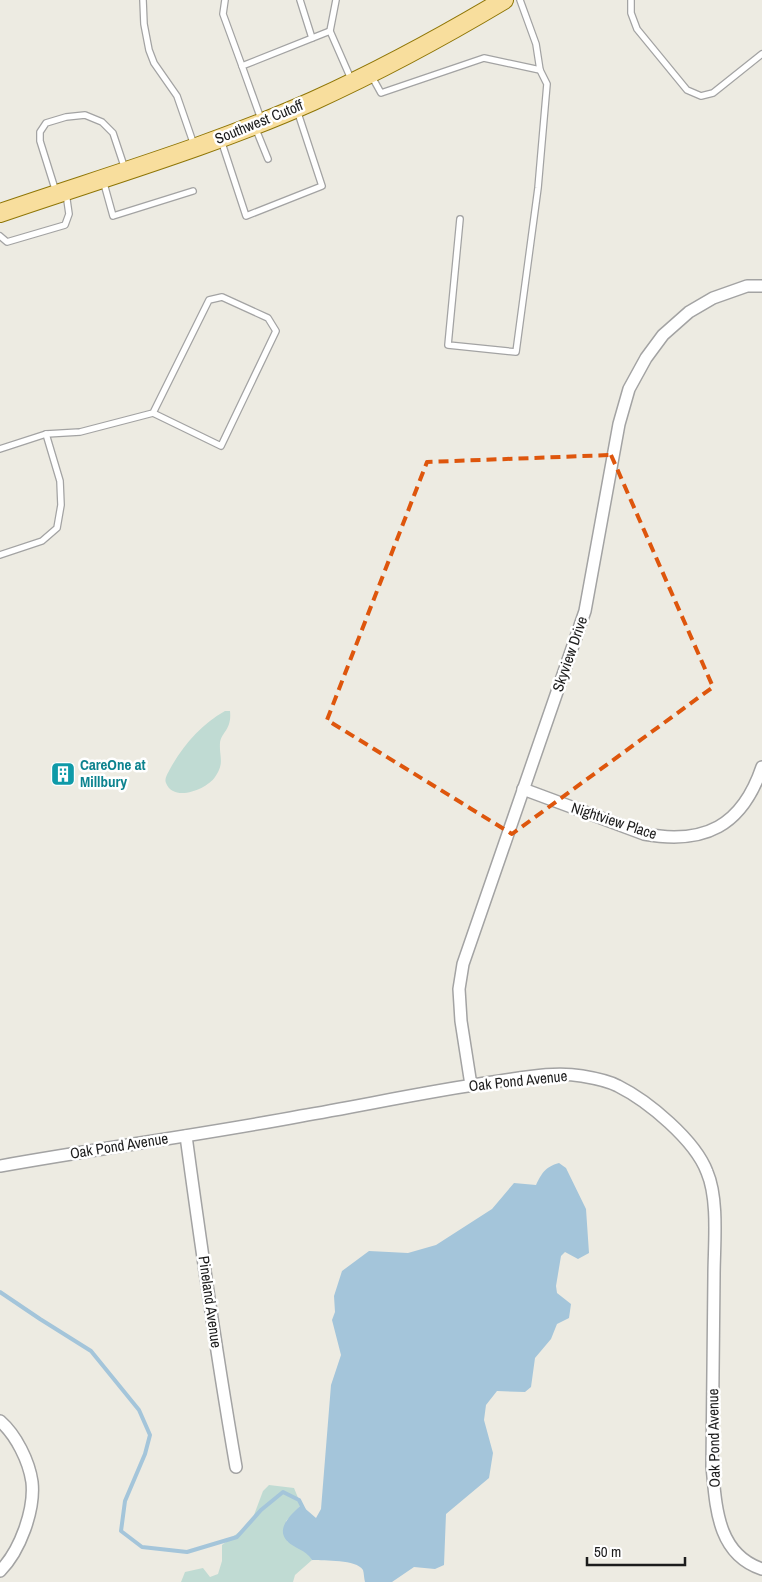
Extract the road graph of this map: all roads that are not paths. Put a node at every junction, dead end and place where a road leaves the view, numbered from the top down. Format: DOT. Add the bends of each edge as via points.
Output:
graph roads {
  1 [pos="143,0"];
  2 [pos="225,0"];
  3 [pos="300,0"];
  4 [pos="336,0"];
  5 [pos="504,0"];
  6 [pos="520,0"];
  7 [pos="631,0"];
  8 [pos="330,31"];
  9 [pos="312,38"];
  10 [pos="762,54"];
  11 [pos="242,66"];
  12 [pos="540,70"];
  13 [pos="370,73"];
  14 [pos="353,82"];
  15 [pos="296,108"];
  16 [pos="258,123"];
  17 [pos="220,138"];
  18 [pos="194,147"];
  19 [pos="268,159"];
  20 [pos="126,171"];
  21 [pos="103,178"];
  22 [pos="193,191"];
  23 [pos="61,192"];
  24 [pos="0,213"];
  25 [pos="460,219"];
  26 [pos="0,236"];
  27 [pos="762,286"];
  28 [pos="153,413"];
  29 [pos="46,434"];
  30 [pos="0,448"];
  31 [pos="0,556"];
  32 [pos="762,767"];
  33 [pos="523,789"];
  34 [pos="471,1085"];
  35 [pos="186,1136"];
  36 [pos="0,1166"];
  37 [pos="0,1420"];
  38 [pos="236,1467"];
  39 [pos="762,1569"];
  40 [pos="0,1571"];
  1 -- 18 [label="lane" via="148,50 177,96"];
  2 -- 11 [label="lane" via="224,14"];
  3 -- 9 [label="lane"];
  4 -- 8 [label="lane"];
  5 -- 13 [label="main road, Southwest Cutoff"];
  6 -- 12 [label="lane" via="536,44"];
  7 -- 10 [label="lane" via="631,13 637,29 687,90 701,96 713,93"];
  8 -- 9 [label="lane"];
  8 -- 14 [label="lane"];
  9 -- 11 [label="lane"];
  11 -- 16 [label="lane"];
  12 -- 13 [label="lane" via="484,58 381,92"];
  12 -- 25 [label="lane" via="547,84 538,188 516,352 448,345"];
  13 -- 14 [label="main road, Southwest Cutoff"];
  14 -- 15 [label="main road, Southwest Cutoff"];
  15 -- 16 [label="main road, Southwest Cutoff"];
  15 -- 17 [label="lane" via="322,186 246,216"];
  16 -- 17 [label="main road, Southwest Cutoff"];
  16 -- 19 [label="lane"];
  17 -- 18 [label="main road, Southwest Cutoff"];
  18 -- 20 [label="main road, Southwest Cutoff"];
  20 -- 21 [label="main road, Southwest Cutoff"];
  20 -- 23 [label="lane" via="113,133 102,122 85,115 66,117 46,124 40,132 40,141"];
  21 -- 22 [label="lane" via="113,216"];
  21 -- 23 [label="main road, Southwest Cutoff"];
  23 -- 24 [label="main road, Southwest Cutoff"];
  23 -- 26 [label="lane" via="69,214 64,225 8,242"];
  27 -- 33 [label="street, Skyview Drive" via="747,286 714,298 689,312 663,335 646,358 630,389 619,424 585,611"];
  28 -- 28 [label="lane" via="208,300 222,297 268,318 276,331 221,446"];
  28 -- 29 [label="lane" via="80,432"];
  29 -- 30 [label="lane"];
  29 -- 31 [label="lane" via="60,481 61,505 56,528 42,540"];
  32 -- 33 [label="street, Nightview Place" via="751,794 734,815 718,828 680,838 644,834"];
  33 -- 34 [label="street, Skyview Drive" via="458,990"];
  34 -- 35 [label="street, Oak Pond Avenue"];
  34 -- 39 [label="street, Oak Pond Avenue" via="551,1075 604,1081 639,1098 666,1119 696,1151 707,1170 713,1193 712,1466 715,1489 726,1538 740,1558"];
  35 -- 36 [label="street, Oak Pond Avenue"];
  35 -- 38 [label="street, Pineland Avenue"];
  37 -- 40 [label="street" via="22,1452 32,1489 23,1534 14,1554"];
}
